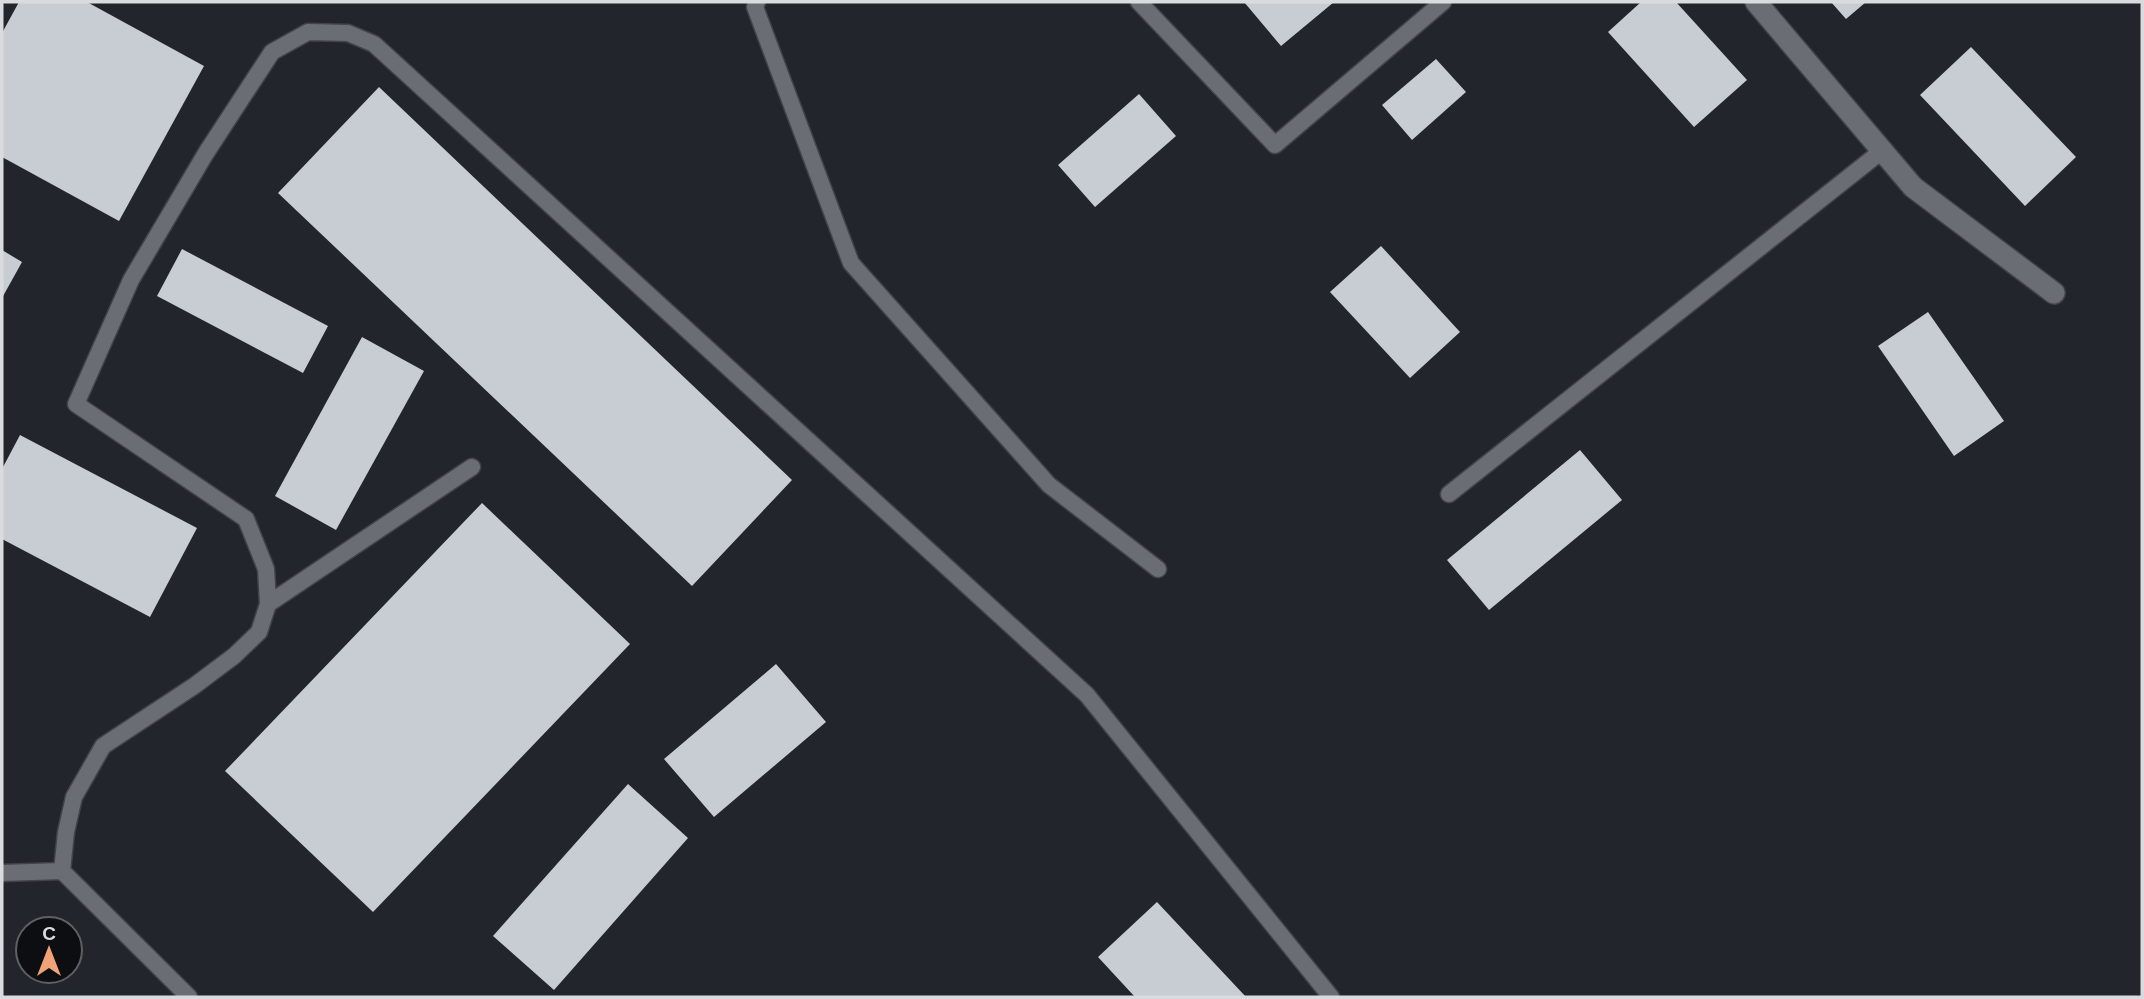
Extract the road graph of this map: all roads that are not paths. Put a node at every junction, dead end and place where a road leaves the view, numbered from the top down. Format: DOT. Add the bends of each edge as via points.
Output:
graph roads {
  1 [pos="757,2"];
  2 [pos="1139,2"];
  3 [pos="1443,2"];
  4 [pos="1756,2"];
  5 [pos="1883,150"];
  6 [pos="2054,293"];
  7 [pos="472,467"];
  8 [pos="1449,494"];
  9 [pos="1158,569"];
  10 [pos="268,604"];
  11 [pos="62,870"];
  12 [pos="2,873"];
  13 [pos="189,997"];
  14 [pos="1331,997"];
  1 -- 9 [label="lane" via="755,7 851,263 1049,485"];
  2 -- 3 [label="lane" via="1275,145"];
  4 -- 5 [label="street"];
  5 -- 6 [label="street" via="1913,187"];
  5 -- 8 [label="lane"];
  7 -- 10 [label="lane"];
  10 -- 11 [label="lane" via="259,632 234,656 103,746 74,797"];
  10 -- 14 [label="lane" via="266,569 246,519 76,404 131,280 272,52 308,32 348,33 374,44 1087,695"];
  11 -- 12 [label="lane"];
  11 -- 13 [label="lane"];
}
